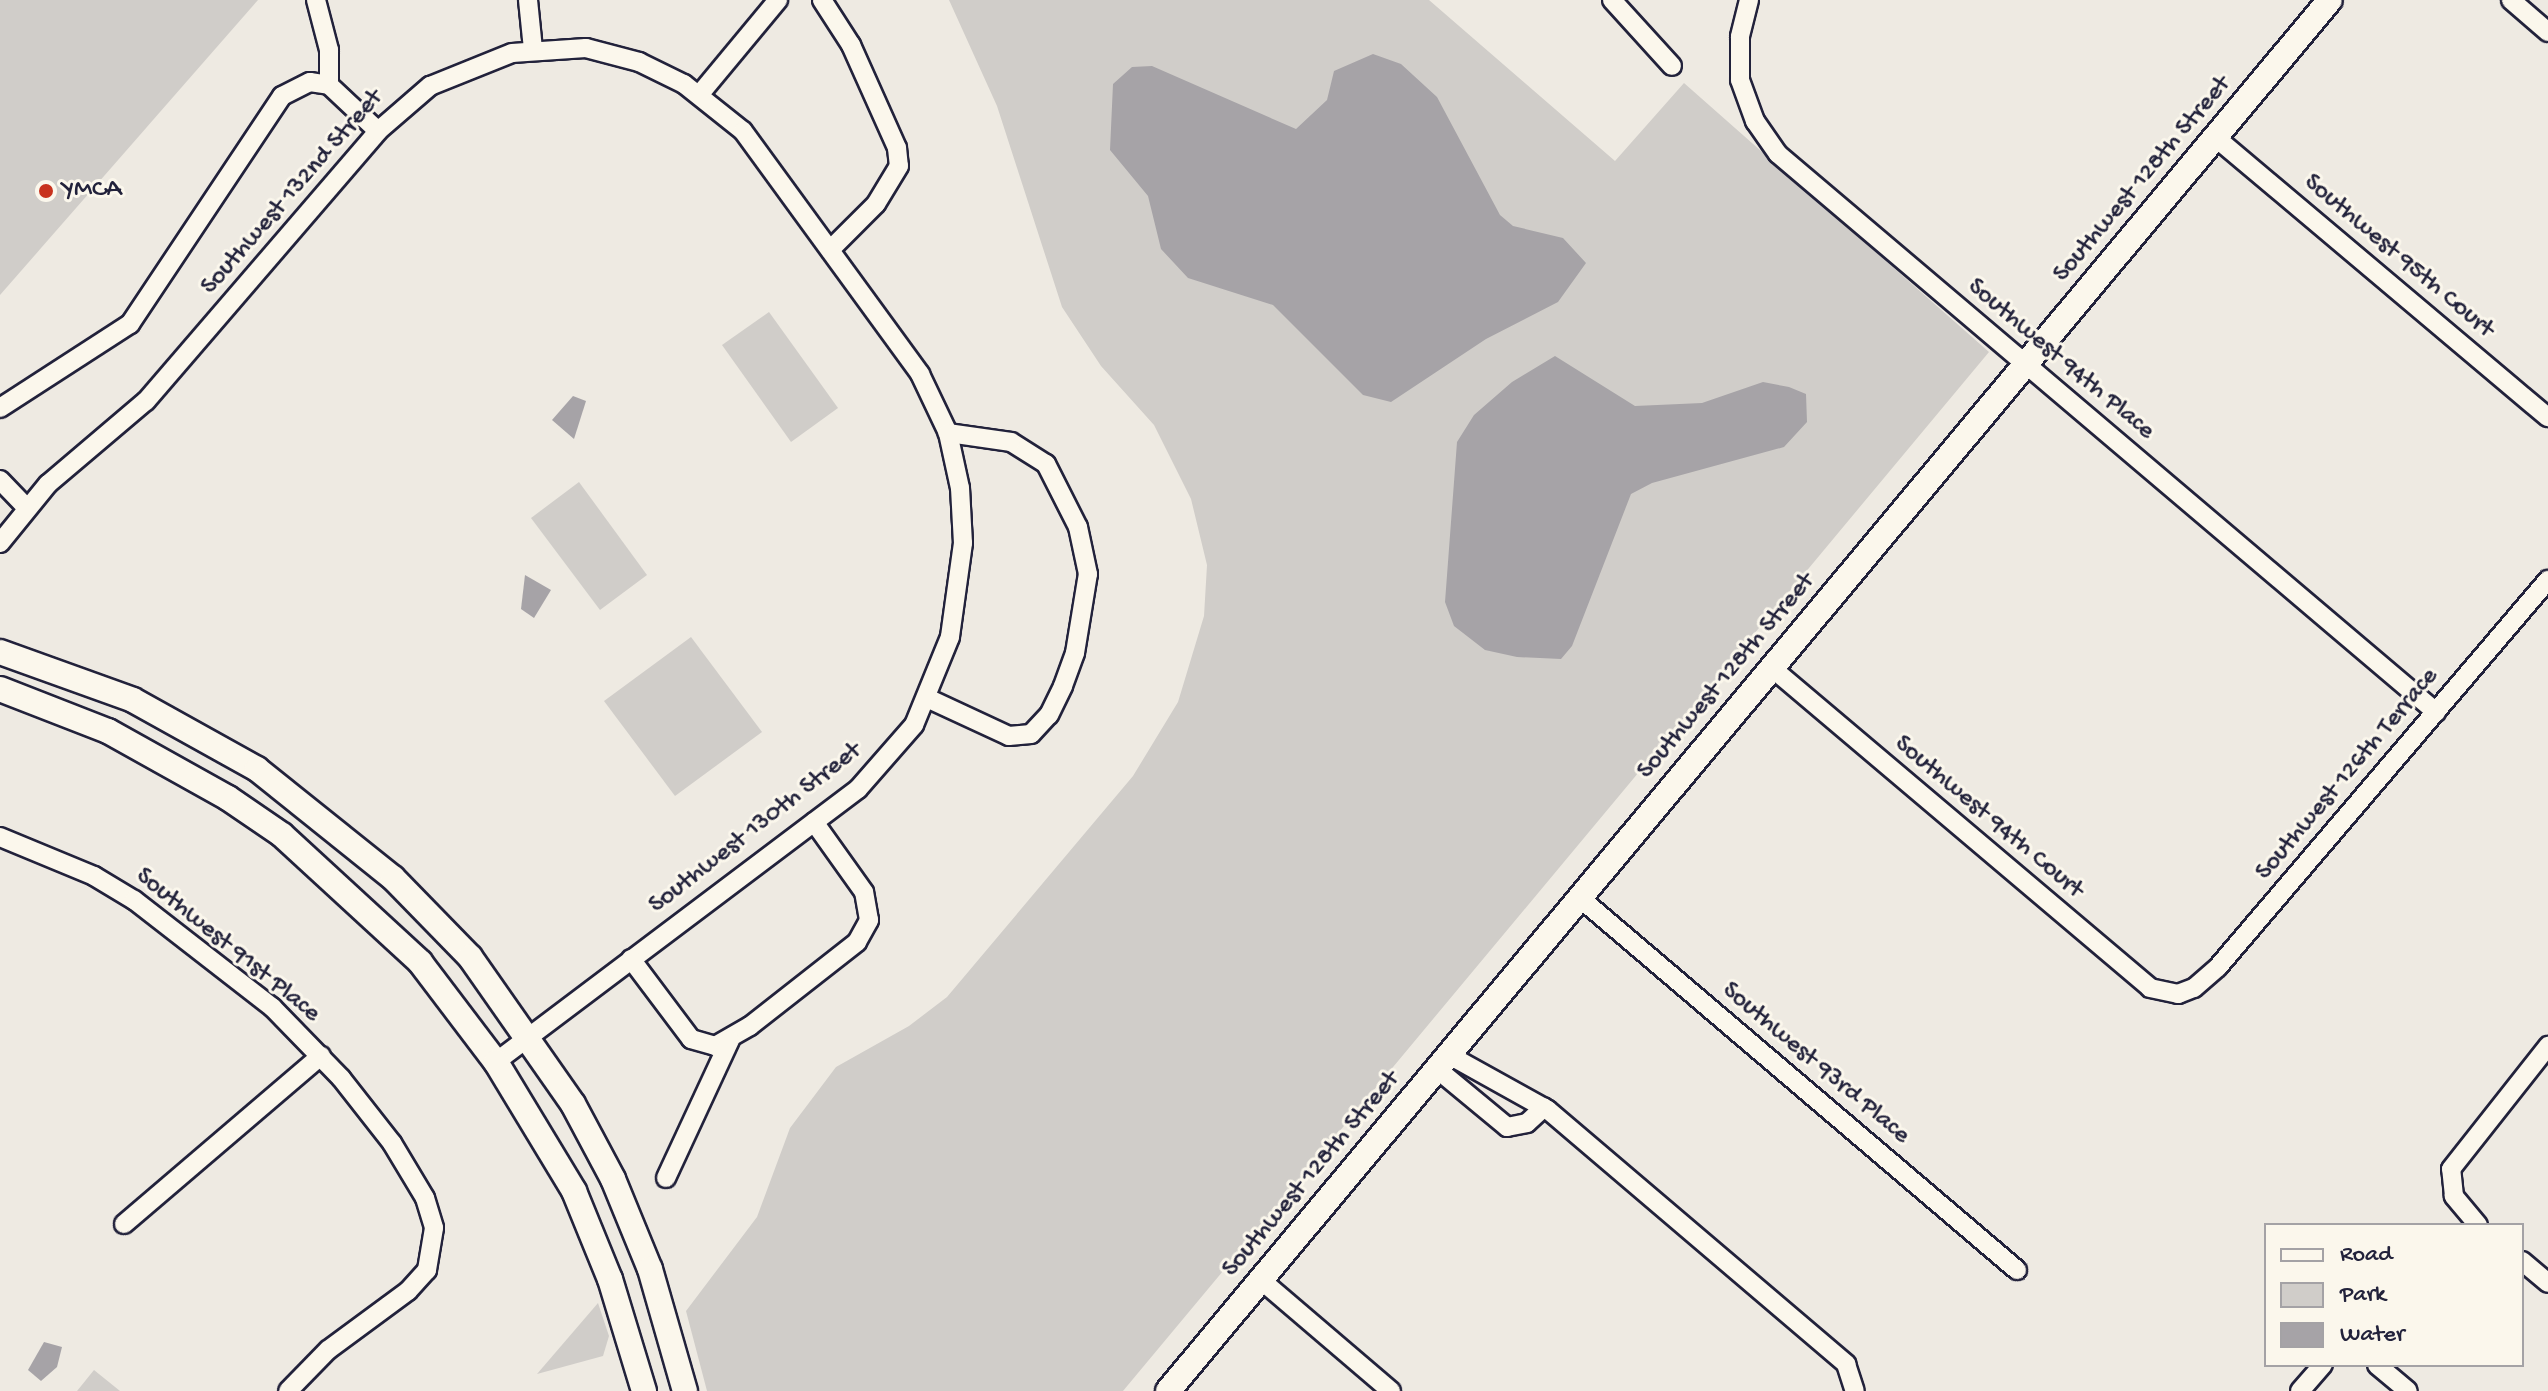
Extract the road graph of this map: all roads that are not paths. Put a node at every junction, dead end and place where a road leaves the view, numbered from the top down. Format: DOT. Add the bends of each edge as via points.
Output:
graph roads {
  1 [pos="316,0"];
  2 [pos="528,0"];
  3 [pos="778,0"];
  4 [pos="822,0"];
  5 [pos="1612,0"];
  6 [pos="1749,0"];
  7 [pos="2330,0"];
  8 [pos="2511,0"];
  9 [pos="2548,32"];
  10 [pos="533,49"];
  11 [pos="1672,66"];
  12 [pos="329,85"];
  13 [pos="699,95"];
  14 [pos="378,131"];
  15 [pos="2215,137"];
  16 [pos="830,250"];
  17 [pos="2025,365"];
  18 [pos="0,408"];
  19 [pos="2548,417"];
  20 [pos="948,433"];
  21 [pos="0,480"];
  22 [pos="25,506"];
  23 [pos="0,543"];
  24 [pos="2548,580"];
  25 [pos="0,652"];
  26 [pos="1772,668"];
  27 [pos="0,689"];
  28 [pos="927,698"];
  29 [pos="2436,712"];
  30 [pos="257,769"];
  31 [pos="288,790"];
  32 [pos="235,803"];
  33 [pos="814,822"];
  34 [pos="264,823"];
  35 [pos="0,837"];
  36 [pos="1580,898"];
  37 [pos="631,959"];
  38 [pos="2178,994"];
  39 [pos="529,1036"];
  40 [pos="730,1040"];
  41 [pos="2548,1046"];
  42 [pos="321,1056"];
  43 [pos="496,1062"];
  44 [pos="1443,1062"];
  45 [pos="1544,1107"];
  46 [pos="666,1178"];
  47 [pos="2476,1223"];
  48 [pos="124,1224"];
  49 [pos="2524,1263"];
  50 [pos="2017,1270"];
  51 [pos="1261,1280"];
  52 [pos="2548,1283"];
  53 [pos="2321,1367"];
  54 [pos="2379,1367"];
  55 [pos="684,1387"];
  56 [pos="288,1391"];
  57 [pos="642,1391"];
  58 [pos="1168,1391"];
  59 [pos="1391,1391"];
  60 [pos="1855,1391"];
  61 [pos="2300,1391"];
  62 [pos="2408,1391"];
  1 -- 12 [label="street" via="329,50"];
  2 -- 10 [label="street"];
  3 -- 13 [label="street"];
  4 -- 16 [label="street" via="851,45 897,148 899,166 876,204"];
  5 -- 11 [label="street"];
  6 -- 17 [label="street, Southwest 94th Place" via="1740,37 1739,75 1767,142"];
  7 -- 15 [label="street, Southwest 128th Street"];
  8 -- 9 [label="street"];
  10 -- 13 [label="street, Southwest 132nd Street" via="604,51 655,69"];
  10 -- 14 [label="street, Southwest 132nd Street" via="450,75 411,98"];
  12 -- 14 [label="street"];
  12 -- 18 [label="street" via="310,82 294,88 269,111 125,329"];
  13 -- 16 [label="street, Southwest 132nd Street" via="749,139"];
  14 -- 22 [label="street, Southwest 132nd Street" via="146,401"];
  15 -- 17 [label="street, Southwest 128th Street"];
  15 -- 19 [label="street, Southwest 95th Court"];
  16 -- 20 [label="street, Southwest 130th Street" via="920,374"];
  17 -- 26 [label="street, Southwest 128th Street"];
  17 -- 29 [label="street, Southwest 94th Place"];
  20 -- 28 [label="street, Southwest 130th Street" via="960,488 963,543 950,637"];
  20 -- 28 [label="street" via="1011,442 1046,464 1078,527 1088,574 1075,653 1049,715 1031,734 1009,736"];
  21 -- 22 [label="street"];
  22 -- 23 [label="street, Southwest 132nd Street"];
  24 -- 29 [label="street, Southwest 126th Terrace"];
  25 -- 30 [label="street" via="133,700"];
  26 -- 36 [label="street, Southwest 128th Street"];
  26 -- 38 [label="street, Southwest 94th Court" via="2150,988"];
  27 -- 32 [label="street" via="108,731"];
  28 -- 33 [label="street, Southwest 130th Street" via="879,769"];
  29 -- 38 [label="street, Southwest 126th Terrace" via="2213,973"];
  30 -- 31 [label="street"];
  30 -- 32 [label="street"];
  31 -- 34 [label="street"];
  31 -- 39 [label="street" via="404,889 470,957"];
  32 -- 34 [label="street"];
  33 -- 37 [label="street, Southwest 130th Street"];
  33 -- 40 [label="street" via="864,892 869,920 857,942"];
  34 -- 43 [label="street" via="420,962"];
  35 -- 42 [label="street, Southwest 91st Place" via="94,876 134,900 272,1007"];
  36 -- 44 [label="street, Southwest 128th Street"];
  36 -- 50 [label="street, Southwest 93rd Place"];
  37 -- 39 [label="street, Southwest 130th Street"];
  37 -- 40 [label="street" via="691,1039 715,1046"];
  39 -- 43 [label="street, Southwest 130th Street"];
  39 -- 55 [label="street" via="613,1179 650,1269"];
  40 -- 46 [label="street"];
  41 -- 47 [label="street" via="2468,1140 2448,1180"];
  42 -- 48 [label="street"];
  42 -- 56 [label="street, Southwest 91st Place" via="376,1121 425,1198 434,1228 427,1270 408,1291 328,1350"];
  43 -- 57 [label="street" via="574,1191 610,1279"];
  44 -- 45 [label="street"];
  44 -- 45 [label="street" via="1507,1127 1527,1123"];
  44 -- 51 [label="street, Southwest 128th Street"];
  45 -- 60 [label="street" via="1846,1364"];
  49 -- 52 [label="street"];
  51 -- 58 [label="street, Southwest 128th Street"];
  51 -- 59 [label="street"];
  53 -- 61 [label="street"];
  54 -- 62 [label="street"];
  55 -- 57 [label="street"];
}
